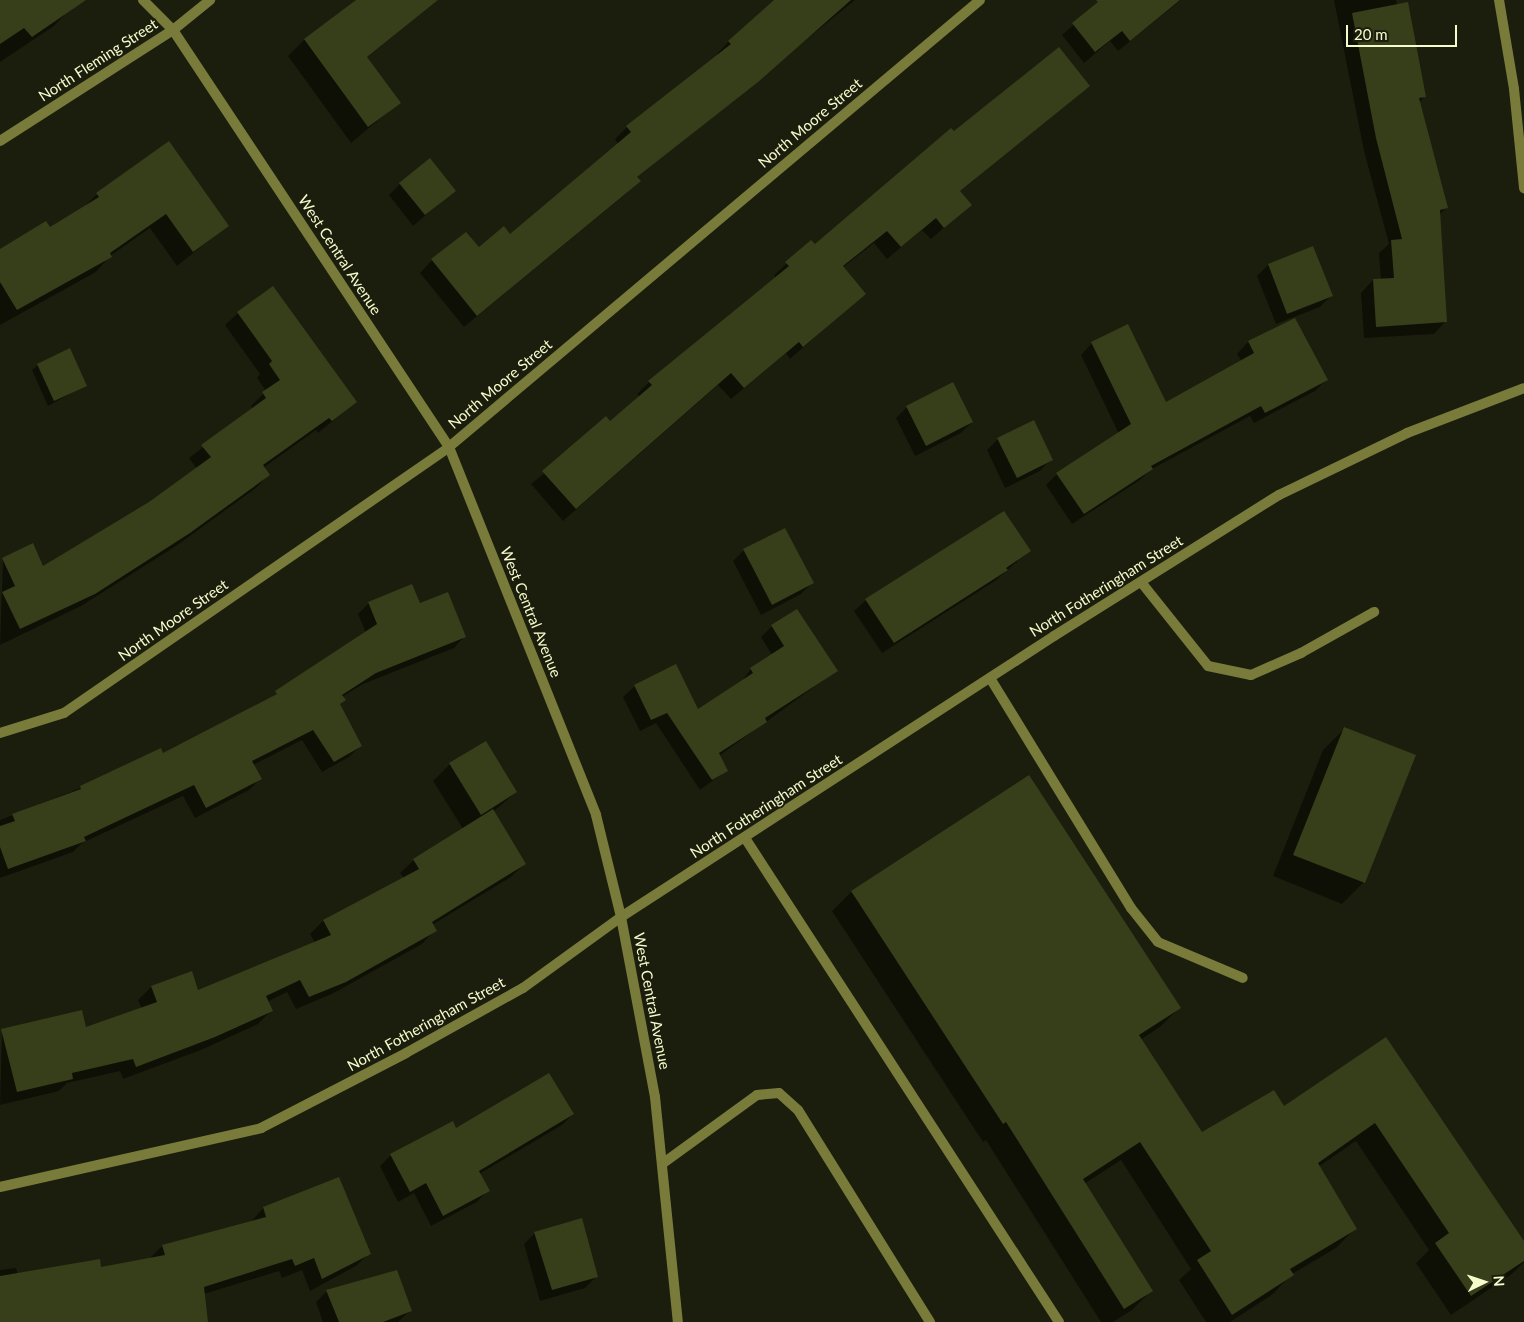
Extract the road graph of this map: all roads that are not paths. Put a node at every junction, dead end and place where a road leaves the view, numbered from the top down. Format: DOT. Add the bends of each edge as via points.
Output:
graph roads {
  1 [pos="143,0"];
  2 [pos="210,0"];
  3 [pos="980,0"];
  4 [pos="1499,0"];
  5 [pos="174,30"];
  6 [pos="0,141"];
  7 [pos="1524,188"];
  8 [pos="1524,388"];
  9 [pos="449,447"];
  10 [pos="1141,582"];
  11 [pos="1374,612"];
  12 [pos="990,678"];
  13 [pos="0,733"];
  14 [pos="745,838"];
  15 [pos="621,917"];
  16 [pos="1243,978"];
  17 [pos="662,1164"];
  18 [pos="0,1187"];
  19 [pos="678,1322"];
  20 [pos="930,1322"];
  21 [pos="1059,1322"];
  1 -- 5 [label="street, West Central Avenue"];
  2 -- 5 [label="street, North Fleming Street"];
  3 -- 9 [label="street, North Moore Street"];
  4 -- 7 [label="street" via="1514,89"];
  5 -- 6 [label="street, North Fleming Street"];
  5 -- 9 [label="street, West Central Avenue"];
  8 -- 10 [label="street, North Fotheringham Street" via="1407,433 1280,495"];
  9 -- 13 [label="street, North Moore Street" via="64,713"];
  9 -- 15 [label="street, West Central Avenue" via="596,815"];
  10 -- 11 [label="street" via="1208,666 1251,675 1301,653"];
  10 -- 12 [label="street, North Fotheringham Street"];
  12 -- 14 [label="street, North Fotheringham Street"];
  12 -- 16 [label="street" via="1131,908 1158,942"];
  14 -- 15 [label="street, North Fotheringham Street"];
  14 -- 21 [label="street" via="848,1002"];
  15 -- 17 [label="street, West Central Avenue" via="655,1097"];
  15 -- 18 [label="street, North Fotheringham Street" via="523,988 261,1128"];
  17 -- 19 [label="street, West Central Avenue"];
  17 -- 20 [label="street" via="757,1095 779,1092 798,1110"];
}
